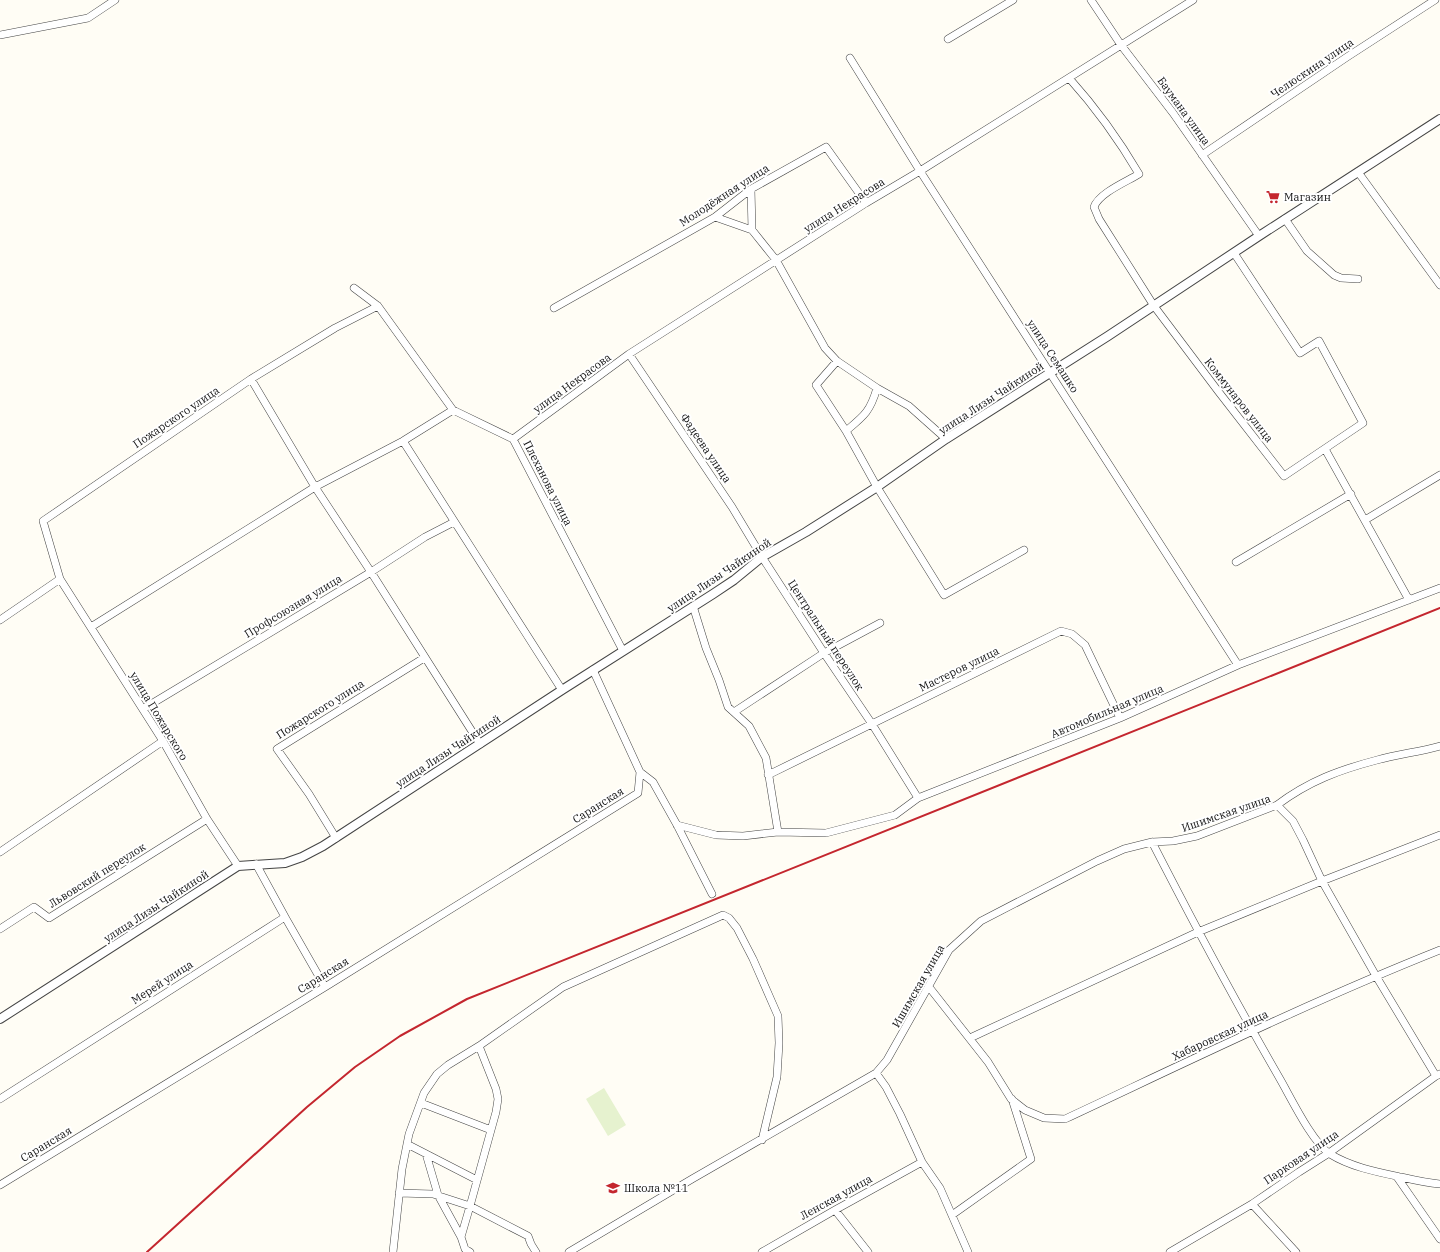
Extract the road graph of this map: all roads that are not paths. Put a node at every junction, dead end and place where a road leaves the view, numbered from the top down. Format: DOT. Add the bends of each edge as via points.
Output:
graph roads {
  1 [pos="115,0"];
  2 [pos="1013,0"];
  3 [pos="1092,0"];
  4 [pos="1193,0"];
  5 [pos="1435,0"];
  6 [pos="0,35"];
  7 [pos="948,39"];
  8 [pos="1121,45"];
  9 [pos="850,58"];
  10 [pos="1069,78"];
  11 [pos="1440,119"];
  12 [pos="1202,155"];
  13 [pos="920,171"];
  14 [pos="1358,172"];
  15 [pos="751,189"];
  16 [pos="866,203"];
  17 [pos="715,217"];
  18 [pos="1284,219"];
  19 [pos="752,230"];
  20 [pos="1259,236"];
  21 [pos="1234,253"];
  22 [pos="776,260"];
  23 [pos="1358,279"];
  24 [pos="1440,285"];
  25 [pos="354,288"];
  26 [pos="378,306"];
  27 [pos="1154,306"];
  28 [pos="554,308"];
  29 [pos="629,354"];
  30 [pos="837,362"];
  31 [pos="1051,373"];
  32 [pos="251,379"];
  33 [pos="877,388"];
  34 [pos="453,410"];
  35 [pos="846,431"];
  36 [pos="513,439"];
  37 [pos="946,439"];
  38 [pos="403,441"];
  39 [pos="1326,449"];
  40 [pos="1440,475"];
  41 [pos="314,487"];
  42 [pos="877,487"];
  43 [pos="1351,494"];
  44 [pos="1365,520"];
  45 [pos="454,522"];
  46 [pos="1024,550"];
  47 [pos="762,557"];
  48 [pos="1236,562"];
  49 [pos="371,572"];
  50 [pos="60,579"];
  51 [pos="1440,588"];
  52 [pos="1409,600"];
  53 [pos="693,606"];
  54 [pos="0,620"];
  55 [pos="880,622"];
  56 [pos="91,627"];
  57 [pos="623,652"];
  58 [pos="824,653"];
  59 [pos="424,658"];
  60 [pos="1238,665"];
  61 [pos="593,670"];
  62 [pos="562,690"];
  63 [pos="143,709"];
  64 [pos="734,712"];
  65 [pos="1120,718"];
  66 [pos="872,724"];
  67 [pos="163,741"];
  68 [pos="480,744"];
  69 [pos="1440,746"];
  70 [pos="640,772"];
  71 [pos="768,775"];
  72 [pos="918,798"];
  73 [pos="1277,805"];
  74 [pos="207,819"];
  75 [pos="678,826"];
  76 [pos="778,832"];
  77 [pos="1440,835"];
  78 [pos="336,838"];
  79 [pos="1152,842"];
  80 [pos="0,852"];
  81 [pos="256,864"];
  82 [pos="238,866"];
  83 [pos="1322,880"];
  84 [pos="712,894"];
  85 [pos="285,917"];
  86 [pos="0,929"];
  87 [pos="1198,932"];
  88 [pos="1440,950"];
  89 [pos="1376,976"];
  90 [pos="325,987"];
  91 [pos="928,987"];
  92 [pos="0,1019"];
  93 [pos="1252,1031"];
  94 [pos="970,1038"];
  95 [pos="479,1046"];
  96 [pos="876,1073"];
  97 [pos="1438,1075"];
  98 [pos="0,1099"];
  99 [pos="1011,1099"];
  100 [pos="421,1103"];
  101 [pos="491,1130"];
  102 [pos="762,1140"];
  103 [pos="407,1144"];
  104 [pos="1329,1153"];
  105 [pos="426,1154"];
  106 [pos="922,1162"];
  107 [pos="1397,1176"];
  108 [pos="477,1180"];
  109 [pos="1440,1184"];
  110 [pos="0,1185"];
  111 [pos="399,1193"];
  112 [pos="438,1195"];
  113 [pos="1252,1204"];
  114 [pos="470,1206"];
  115 [pos="835,1210"];
  116 [pos="952,1215"];
  117 [pos="461,1237"];
  118 [pos="1440,1239"];
  119 [pos="393,1252"];
  120 [pos="470,1252"];
  121 [pos="536,1252"];
  122 [pos="569,1252"];
  123 [pos="762,1252"];
  124 [pos="868,1252"];
  125 [pos="968,1252"];
  126 [pos="1170,1252"];
  127 [pos="1296,1252"];
  1 -- 6 [label="street" via="88,18"];
  2 -- 7 [label="street"];
  3 -- 8 [label="street, Баумана улица"];
  4 -- 8 [label="street, улица Некрасова"];
  5 -- 12 [label="street, Челюскина улица"];
  8 -- 10 [label="street, улица Некрасова"];
  8 -- 12 [label="street, Баумана улица"];
  9 -- 13 [label="street, улица Семашко"];
  10 -- 13 [label="street, улица Некрасова"];
  10 -- 27 [label="street, Коммунаров улица" via="1102,117 1139,174 1112,189 1096,202 1094,207"];
  11 -- 14 [label="street, улица Лизы Чайкиной"];
  12 -- 20 [label="street, Баумана улица"];
  13 -- 16 [label="street, улица Некрасова"];
  13 -- 31 [label="street, улица Семашко"];
  14 -- 18 [label="street, улица Лизы Чайкиной"];
  14 -- 24 [label="street"];
  15 -- 16 [label="street, Молодёжная улица" via="826,147"];
  15 -- 17 [label="street, Молодёжная улица"];
  15 -- 19 [label="street"];
  16 -- 22 [label="street, улица Некрасова"];
  17 -- 19 [label="street"];
  17 -- 28 [label="street, Молодёжная улица"];
  18 -- 20 [label="street, улица Лизы Чайкиной"];
  18 -- 23 [label="street" via="1307,252 1330,272 1341,278"];
  19 -- 22 [label="street"];
  20 -- 21 [label="street, улица Лизы Чайкиной"];
  21 -- 27 [label="street, улица Лизы Чайкиной"];
  21 -- 39 [label="street, Коммунаров улица" via="1300,353 1319,341 1363,424"];
  22 -- 29 [label="street, улица Некрасова"];
  22 -- 30 [label="street" via="825,348"];
  25 -- 26 [label="street, Плеханова улица"];
  26 -- 32 [label="street, Пожарского улица" via="335,328"];
  26 -- 34 [label="street, Плеханова улица"];
  27 -- 31 [label="street, улица Лизы Чайкиной"];
  27 -- 39 [label="street, Коммунаров улица" via="1284,476"];
  29 -- 36 [label="street, улица Некрасова"];
  29 -- 47 [label="street, Фадеева улица" via="728,500"];
  30 -- 33 [label="street"];
  30 -- 35 [label="street" via="816,385"];
  31 -- 37 [label="street, улица Лизы Чайкиной"];
  31 -- 60 [label="street, улица Семашко"];
  32 -- 41 [label="street"];
  32 -- 50 [label="street, Пожарского улица" via="43,521"];
  33 -- 35 [label="street" via="873,403 865,415"];
  33 -- 37 [label="street" via="909,406"];
  34 -- 36 [label="street, Плеханова улица"];
  34 -- 38 [label="street"];
  35 -- 42 [label="street"];
  36 -- 57 [label="street, Плеханова улица"];
  37 -- 42 [label="street, улица Лизы Чайкиной"];
  38 -- 41 [label="street"];
  38 -- 45 [label="street"];
  39 -- 43 [label="street"];
  40 -- 44 [label="street"];
  41 -- 49 [label="street"];
  41 -- 56 [label="street"];
  42 -- 46 [label="street" via="944,595"];
  42 -- 47 [label="street, улица Лизы Чайкиной"];
  43 -- 44 [label="street"];
  43 -- 48 [label="street"];
  44 -- 52 [label="street"];
  45 -- 49 [label="street, Профсоюзная улица" via="425,537"];
  45 -- 62 [label="street"];
  47 -- 53 [label="street, улица Лизы Чайкиной" via="734,580"];
  47 -- 58 [label="street, Центральный переулок"];
  49 -- 59 [label="street"];
  49 -- 63 [label="street, Профсоюзная улица"];
  50 -- 54 [label="street"];
  50 -- 56 [label="street, улица Пожарского"];
  51 -- 52 [label="street, Автомобильная улица"];
  52 -- 60 [label="street, Автомобильная улица"];
  53 -- 57 [label="street, улица Лизы Чайкиной"];
  53 -- 64 [label="street" via="728,706"];
  55 -- 58 [label="street"];
  56 -- 63 [label="street, улица Пожарского"];
  57 -- 61 [label="street, улица Лизы Чайкиной"];
  58 -- 64 [label="street"];
  58 -- 66 [label="street, Центральный переулок"];
  59 -- 68 [label="street"];
  59 -- 78 [label="street, Пожарского улица" via="277,749"];
  60 -- 65 [label="street, Автомобильная улица"];
  61 -- 62 [label="street, улица Лизы Чайкиной"];
  61 -- 70 [label="street"];
  62 -- 68 [label="street, улица Лизы Чайкиной"];
  63 -- 67 [label="street, улица Пожарского"];
  64 -- 71 [label="street" via="749,726 766,758"];
  65 -- 66 [label="street, Мастеров улица" via="1085,645 1072,634 1061,631"];
  65 -- 72 [label="street, Автомобильная улица"];
  66 -- 71 [label="street, Мастеров улица"];
  66 -- 72 [label="street, Центральный переулок"];
  67 -- 74 [label="street, улица Пожарского"];
  67 -- 80 [label="street"];
  68 -- 78 [label="street, улица Лизы Чайкиной"];
  69 -- 73 [label="street" via="1378,760 1325,777 1296,791"];
  70 -- 75 [label="street" via="653,782"];
  70 -- 90 [label="street, Саранская" via="638,793"];
  71 -- 76 [label="street"];
  72 -- 76 [label="street, Автомобильная улица" via="895,814 826,833"];
  73 -- 79 [label="street, Ишимская улица" via="1197,836"];
  73 -- 83 [label="street, Ишимская улица" via="1293,821"];
  74 -- 82 [label="street, улица Пожарского"];
  74 -- 86 [label="street, Львовский переулок" via="49,918 34,907"];
  75 -- 76 [label="street, Автомобильная улица" via="716,835 743,836"];
  75 -- 84 [label="street"];
  77 -- 83 [label="street"];
  78 -- 81 [label="street, улица Лизы Чайкиной" via="302,857 285,863"];
  79 -- 87 [label="street"];
  79 -- 91 [label="street, Ишимская улица" via="1097,861 981,920 949,950"];
  81 -- 82 [label="street, улица Лизы Чайкиной"];
  81 -- 85 [label="street"];
  82 -- 92 [label="street, улица Лизы Чайкиной"];
  83 -- 87 [label="street"];
  83 -- 89 [label="street, Ишимская улица"];
  85 -- 90 [label="street"];
  85 -- 98 [label="street, Мерей улица"];
  87 -- 93 [label="street"];
  87 -- 94 [label="street"];
  88 -- 89 [label="street, Хабаровская улица"];
  89 -- 93 [label="street, Хабаровская улица"];
  89 -- 97 [label="street, Ишимская улица"];
  90 -- 110 [label="street, Саранская"];
  91 -- 94 [label="street, Хабаровская улица"];
  91 -- 96 [label="street, Ишимская улица" via="887,1060"];
  93 -- 99 [label="street, Хабаровская улица" via="1065,1120 1044,1118 1025,1110"];
  93 -- 104 [label="street" via="1305,1123"];
  94 -- 99 [label="street, Хабаровская улица"];
  95 -- 100 [label="street" via="437,1074 424,1093"];
  95 -- 101 [label="street" via="497,1094"];
  95 -- 102 [label="street" via="563,987 723,915 737,928 778,1016 777,1077"];
  96 -- 102 [label="street, Ишимская улица"];
  96 -- 106 [label="street" via="893,1101"];
  97 -- 104 [label="street, Парковая улица"];
  99 -- 116 [label="street, Хабаровская улица" via="1031,1159"];
  100 -- 101 [label="street"];
  100 -- 103 [label="street"];
  101 -- 108 [label="street"];
  102 -- 122 [label="street, Ишимская улица"];
  103 -- 105 [label="street"];
  103 -- 111 [label="street"];
  104 -- 107 [label="street" via="1350,1164"];
  104 -- 113 [label="street, Парковая улица"];
  105 -- 108 [label="street"];
  105 -- 112 [label="street"];
  106 -- 115 [label="street, Ленская улица"];
  106 -- 116 [label="street" via="940,1188"];
  107 -- 109 [label="street"];
  107 -- 118 [label="street"];
  108 -- 114 [label="street"];
  111 -- 112 [label="street"];
  111 -- 119 [label="street"];
  112 -- 114 [label="street"];
  112 -- 117 [label="street"];
  113 -- 126 [label="street, Парковая улица"];
  113 -- 127 [label="street"];
  114 -- 117 [label="street"];
  114 -- 121 [label="street" via="528,1236"];
  115 -- 123 [label="street, Ленская улица"];
  115 -- 124 [label="street"];
  116 -- 125 [label="street"];
  117 -- 120 [label="street" via="465,1249"];
}
